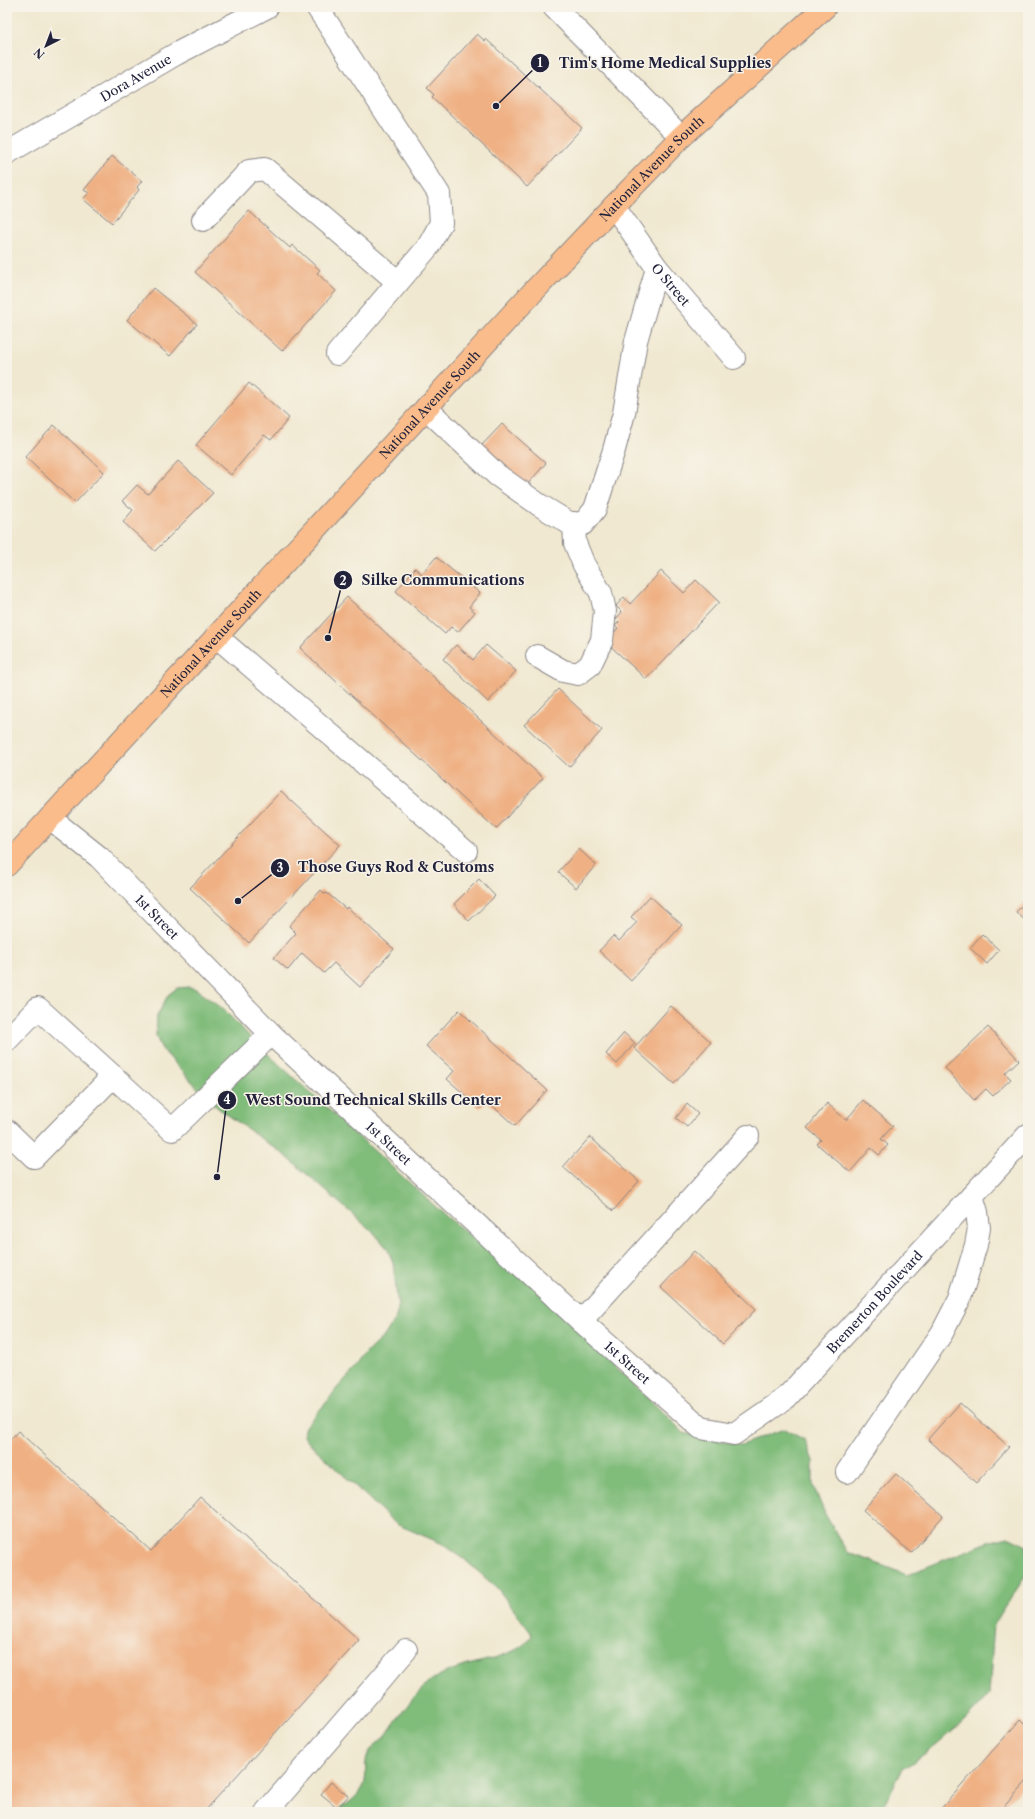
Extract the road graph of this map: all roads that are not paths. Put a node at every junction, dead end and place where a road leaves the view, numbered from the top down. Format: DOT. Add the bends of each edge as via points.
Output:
graph roads {
  1 [pos="267,7"];
  2 [pos="317,7"];
  3 [pos="554,7"];
  4 [pos="826,7"];
  5 [pos="681,137"];
  6 [pos="7,153"];
  7 [pos="614,206"];
  8 [pos="203,220"];
  9 [pos="657,268"];
  10 [pos="398,282"];
  11 [pos="337,354"];
  12 [pos="734,358"];
  13 [pos="426,408"];
  14 [pos="574,523"];
  15 [pos="216,636"];
  16 [pos="537,656"];
  17 [pos="50,818"];
  18 [pos="466,851"];
  19 [pos="7,865"];
  20 [pos="271,1034"];
  21 [pos="7,1040"];
  22 [pos="113,1076"];
  23 [pos="7,1131"];
  24 [pos="748,1136"];
  25 [pos="1028,1136"];
  26 [pos="972,1196"];
  27 [pos="581,1321"];
  28 [pos="701,1428"];
  29 [pos="847,1472"];
  30 [pos="406,1650"];
  31 [pos="266,1812"];
  1 -- 6 [label="street, Dora Avenue" via="176,54"];
  2 -- 10 [label="street" via="438,194 441,223 428,247"];
  3 -- 5 [label="street"];
  4 -- 5 [label="main road, National Avenue South"];
  5 -- 7 [label="main road, National Avenue South"];
  7 -- 9 [label="street, O Street"];
  7 -- 13 [label="main road, National Avenue South"];
  8 -- 10 [label="street" via="249,171 264,169"];
  9 -- 12 [label="street, O Street"];
  9 -- 14 [label="street" via="636,341 624,413 612,458 595,508 583,524"];
  10 -- 11 [label="street"];
  13 -- 14 [label="street" via="497,475 538,504"];
  13 -- 15 [label="main road, National Avenue South"];
  14 -- 16 [label="street" via="575,543 584,565 601,593 605,611 602,640 590,665 578,674 563,671"];
  15 -- 17 [label="main road, National Avenue South"];
  15 -- 18 [label="street"];
  17 -- 19 [label="main road, National Avenue South"];
  17 -- 20 [label="street, 1st Street" via="99,857"];
  20 -- 22 [label="street" via="172,1130"];
  20 -- 27 [label="street, 1st Street"];
  21 -- 22 [label="street" via="38,1008"];
  22 -- 23 [label="street" via="34,1157"];
  24 -- 27 [label="street"];
  25 -- 26 [label="street, Bremerton Boulevard"];
  26 -- 28 [label="street, Bremerton Boulevard" via="786,1398 734,1434"];
  26 -- 29 [label="street" via="979,1228 960,1298 942,1333"];
  27 -- 28 [label="street, 1st Street"];
  30 -- 31 [label="street"];
}
